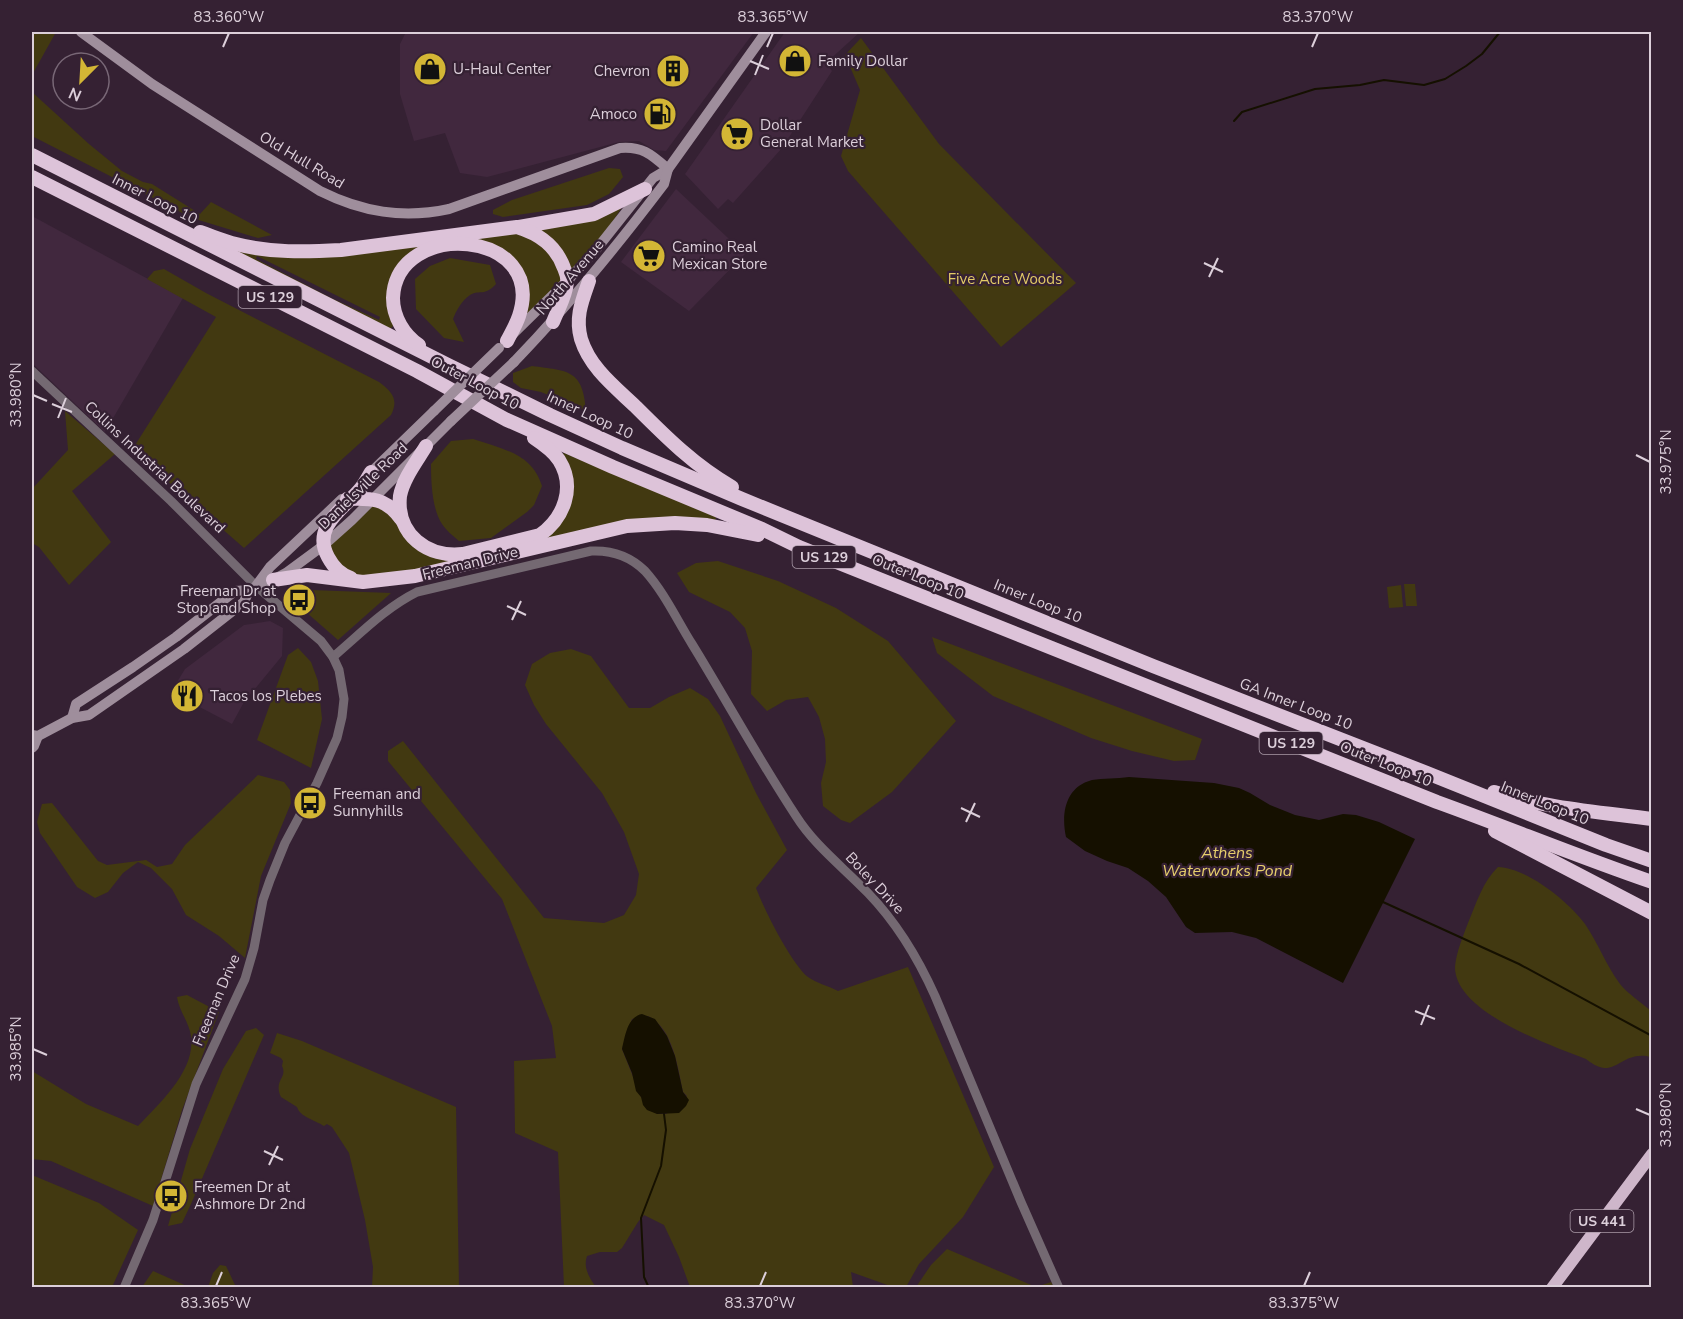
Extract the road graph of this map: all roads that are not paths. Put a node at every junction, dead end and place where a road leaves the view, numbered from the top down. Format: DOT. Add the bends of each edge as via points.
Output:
graph roads {
  1 [pos="81,32"];
  2 [pos="766,32"];
  3 [pos="32,155"];
  4 [pos="668,169"];
  5 [pos="32,177"];
  6 [pos="645,189"];
  7 [pos="158,219"];
  8 [pos="517,227"];
  9 [pos="567,281"];
  10 [pos="589,281"];
  11 [pos="553,322"];
  12 [pos="503,344"];
  13 [pos="447,365"];
  14 [pos="32,371"];
  15 [pos="465,381"];
  16 [pos="480,394"];
  17 [pos="507,420"];
  18 [pos="426,446"];
  19 [pos="371,472"];
  20 [pos="346,499"];
  21 [pos="373,499"];
  22 [pos="800,522"];
  23 [pos="404,523"];
  24 [pos="324,544"];
  25 [pos="799,547"];
  26 [pos="634,562"];
  27 [pos="273,580"];
  28 [pos="363,582"];
  29 [pos="253,588"];
  30 [pos="333,657"];
  31 [pos="1153,666"];
  32 [pos="72,718"];
  33 [pos="35,735"];
  34 [pos="32,748"];
  35 [pos="1427,773"];
  36 [pos="1437,802"];
  37 [pos="1652,819"];
  38 [pos="1652,861"];
  39 [pos="1652,882"];
  40 [pos="1652,913"];
  41 [pos="1652,1154"];
  42 [pos="124,1287"];
  43 [pos="1059,1287"];
  44 [pos="1552,1287"];
  1 -- 4 [label="main road, Old Hull Road" via="152,84 320,191 363,208 402,214 449,208 620,148 640,149"];
  2 -- 4 [label="main road, North Avenue"];
  3 -- 7 [label="highway, Inner Loop 10 / US 129"];
  4 -- 6 [label="main road, North Avenue" via="653,178"];
  4 -- 10 [label="main road, North Avenue" via="664,184"];
  5 -- 17 [label="highway, Outer Loop 10 / US 129"];
  6 -- 8 [label="highway" via="594,214"];
  6 -- 9 [label="main road, North Avenue"];
  7 -- 8 [label="highway" via="236,245 287,252 341,250"];
  7 -- 13 [label="highway, Inner Loop 10 / US 129"];
  8 -- 9 [label="highway" via="550,245 563,265"];
  9 -- 11 [label="highway"];
  9 -- 12 [label="main road, North Avenue"];
  10 -- 11 [label="main road, North Avenue"];
  10 -- 22 [label="highway" via="579,310 579,330 600,372 684,454 722,481"];
  11 -- 16 [label="main road, North Avenue, bridge"];
  12 -- 13 [label="highway" via="522,304 520,280 505,258 471,244 422,252 403,268 397,279 395,312 413,341"];
  12 -- 15 [label="main road, North Avenue, bridge"];
  13 -- 22 [label="highway, Inner Loop 10 / US 129" via="622,448"];
  14 -- 29 [label="street, Collins Industrial Boulevard" via="171,501"];
  15 -- 19 [label="main road, Danielsville Road, bridge"];
  16 -- 18 [label="main road, Danielsville Road, bridge"];
  17 -- 23 [label="highway" via="546,446 563,468 566,502 548,529 524,540 452,555 421,544"];
  17 -- 25 [label="highway, Outer Loop 10 / US 129"];
  18 -- 21 [label="main road, Danielsville Road"];
  18 -- 23 [label="highway" via="402,488 400,507"];
  19 -- 20 [label="highway" via="362,487"];
  20 -- 21 [label="highway"];
  20 -- 24 [label="highway" via="324,532"];
  20 -- 29 [label="main road, Danielsville Road" via="270,567"];
  21 -- 23 [label="highway" via="394,509"];
  21 -- 24 [label="main road, Danielsville Road"];
  22 -- 31 [label="highway, Inner Loop 10 / US 129"];
  24 -- 27 [label="main road, Danielsville Road"];
  24 -- 28 [label="highway" via="326,554 341,574"];
  25 -- 28 [label="highway" via="707,525 627,526 416,576"];
  25 -- 36 [label="highway, Outer Loop 10 / US 129"];
  26 -- 30 [label="street, Freeman Drive" via="612,552 591,551 417,592 387,609"];
  26 -- 43 [label="street, Boley Drive" via="664,597 807,832 876,902 920,965"];
  27 -- 28 [label="highway" via="307,575"];
  27 -- 29 [label="main road, Danielsville Road"];
  29 -- 30 [label="street, Freeman Drive" via="310,631"];
  29 -- 32 [label="main road, Danielsville Road" via="244,602 175,655 89,715"];
  29 -- 32 [label="main road, Danielsville Road" via="235,591 168,643 76,704"];
  30 -- 42 [label="street, Freeman Drive" via="344,699 337,738 270,880 247,973 193,1090 156,1211"];
  31 -- 35 [label="highway, GA Inner Loop 10 / US 129"];
  32 -- 33 [label="main road, Danielsville Road"];
  33 -- 34 [label="main road, Danielsville Road"];
  35 -- 37 [label="highway" via="1523,800"];
  35 -- 38 [label="highway, Inner Loop 10 / US 129"];
  36 -- 39 [label="highway, Outer Loop 10 / US 129"];
  36 -- 40 [label="highway"];
  41 -- 44 [label="highway, US 441"];
}
